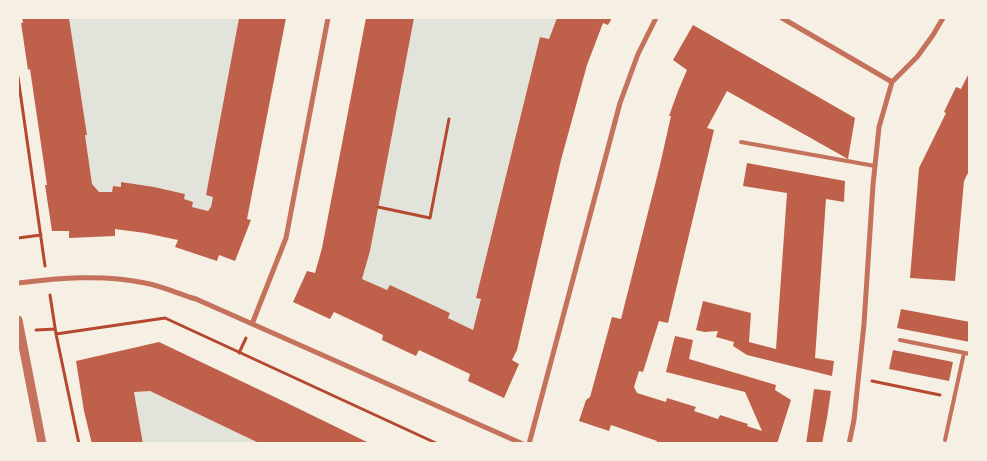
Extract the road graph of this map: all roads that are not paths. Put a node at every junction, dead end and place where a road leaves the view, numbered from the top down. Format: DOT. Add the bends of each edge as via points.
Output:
graph roads {
  1 [pos="328,18"];
  2 [pos="656,18"];
  3 [pos="782,18"];
  4 [pos="943,18"];
  5 [pos="892,82"];
  6 [pos="741,142"];
  7 [pos="875,166"];
  8 [pos="18,283"];
  9 [pos="18,320"];
  10 [pos="252,324"];
  11 [pos="900,340"];
  12 [pos="964,353"];
  13 [pos="970,354"];
  14 [pos="945,440"];
  15 [pos="42,444"];
  16 [pos="523,444"];
  17 [pos="530,444"];
  18 [pos="849,444"];
  1 -- 10 [label="street" via="286,238"];
  2 -- 17 [label="street" via="638,54 620,103"];
  3 -- 5 [label="street"];
  4 -- 5 [label="street" via="918,57"];
  5 -- 7 [label="street" via="879,127"];
  6 -- 7 [label="lane"];
  7 -- 18 [label="street" via="859,378"];
  8 -- 10 [label="street" via="97,278 145,283"];
  9 -- 15 [label="street"];
  10 -- 16 [label="street"];
  11 -- 12 [label="lane"];
  12 -- 13 [label="lane"];
  12 -- 14 [label="lane"];
}
